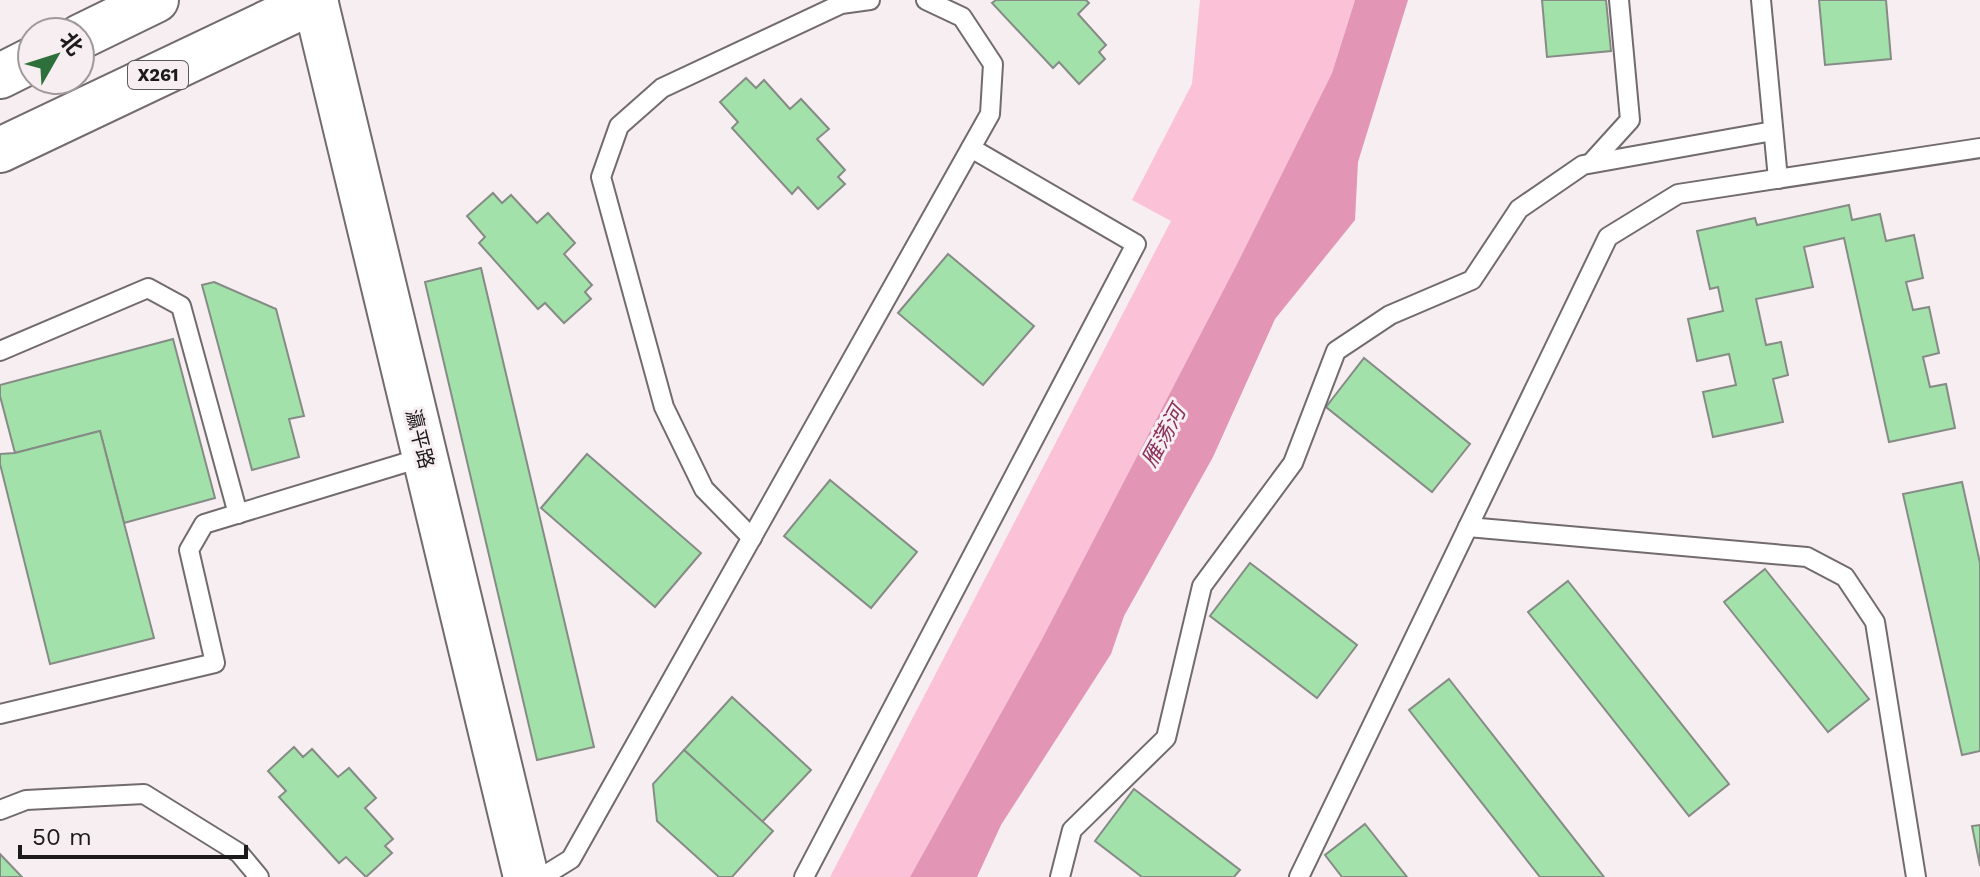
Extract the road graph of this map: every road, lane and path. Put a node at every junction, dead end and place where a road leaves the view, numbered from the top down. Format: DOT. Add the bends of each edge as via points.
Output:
graph roads {
  1 [pos="156,0"];
  2 [pos="315,0"];
  3 [pos="870,0"];
  4 [pos="926,0"];
  5 [pos="1619,0"];
  6 [pos="1761,0"];
  7 [pos="96,29"];
  8 [pos="1773,131"];
  9 [pos="971,148"];
  10 [pos="1980,148"];
  11 [pos="0,150"];
  12 [pos="1591,163"];
  13 [pos="1778,179"];
  14 [pos="0,351"];
  15 [pos="424,457"];
  16 [pos="238,514"];
  17 [pos="1468,527"];
  18 [pos="752,538"];
  19 [pos="0,714"];
  20 [pos="0,810"];
  21 [pos="259,877"];
  22 [pos="526,877"];
  23 [pos="542,877"];
  24 [pos="804,877"];
  25 [pos="1060,877"];
  26 [pos="1299,877"];
  27 [pos="1916,877"];
  1 -- 7 [label="street"];
  2 -- 11 [label="street, X261"];
  2 -- 15 [label="street, 瀛平路"];
  3 -- 18 [label="lane" via="841,4 662,88 619,126 601,177 664,407 704,489"];
  4 -- 9 [label="lane" via="962,17 993,64 990,114"];
  5 -- 12 [label="lane" via="1630,120"];
  6 -- 8 [label="lane"];
  8 -- 12 [label="lane"];
  8 -- 13 [label="lane"];
  9 -- 18 [label="lane"];
  9 -- 24 [label="lane" via="1136,244"];
  10 -- 13 [label="lane"];
  12 -- 25 [label="lane" via="1519,209 1472,280 1390,315 1336,351 1293,463 1202,586 1166,738 1072,830"];
  13 -- 17 [label="lane" via="1678,194 1608,237"];
  14 -- 16 [label="lane" via="148,288 181,306"];
  15 -- 16 [label="lane"];
  15 -- 22 [label="street, 瀛平路"];
  16 -- 19 [label="lane" via="204,524 189,550 215,663"];
  17 -- 26 [label="lane"];
  17 -- 27 [label="lane" via="1807,557 1845,577 1875,622"];
  18 -- 23 [label="lane" via="571,859"];
  20 -- 21 [label="lane" via="26,800 144,794 239,853"];
}
